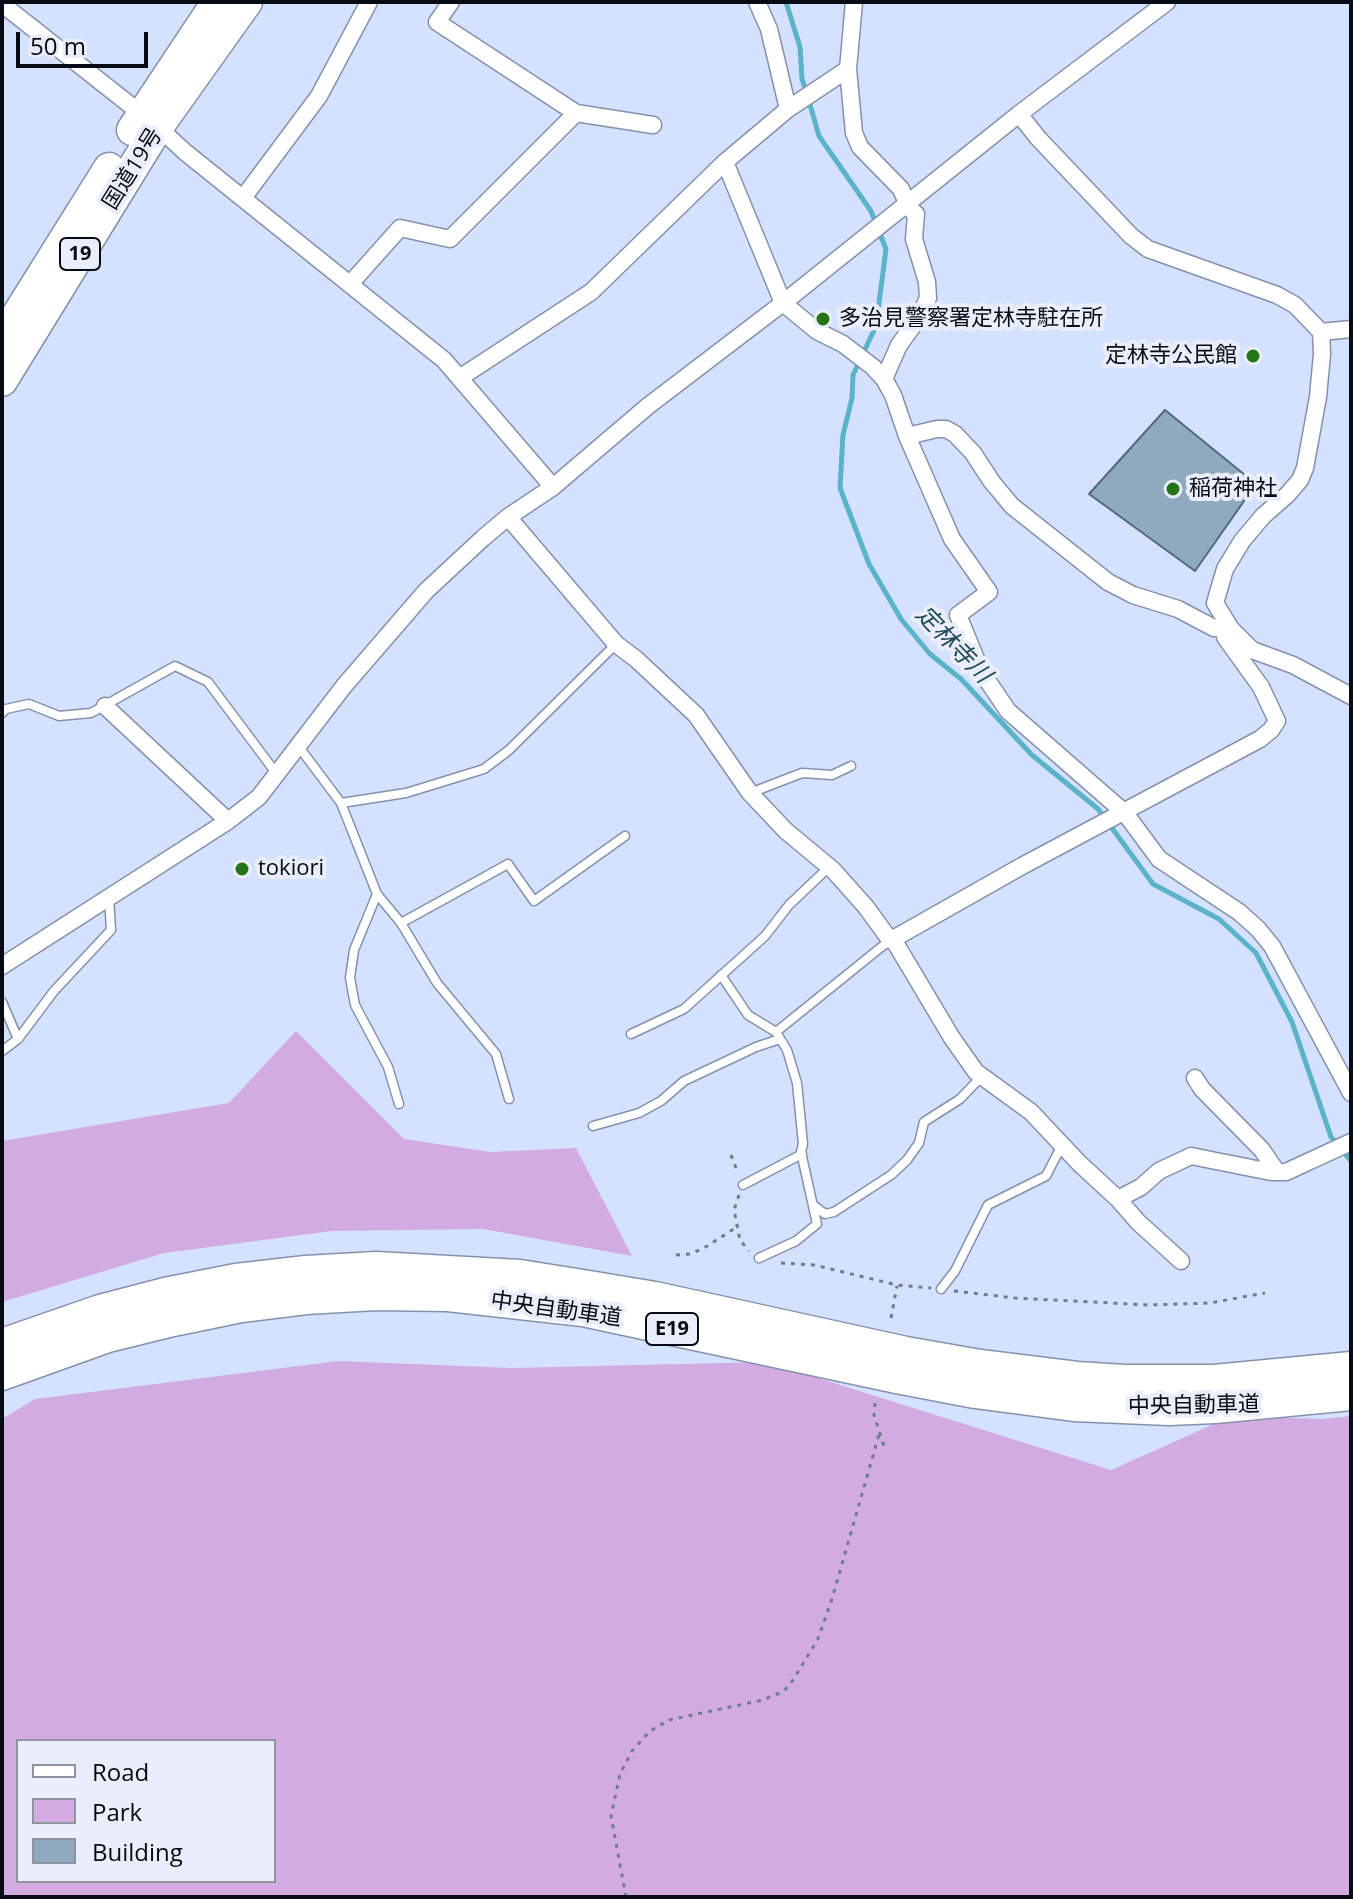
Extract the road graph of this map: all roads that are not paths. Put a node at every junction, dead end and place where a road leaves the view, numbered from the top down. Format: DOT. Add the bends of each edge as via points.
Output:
graph roads {
  1 [pos="217,2"];
  2 [pos="247,2"];
  3 [pos="369,2"];
  4 [pos="451,2"];
  5 [pos="757,2"];
  6 [pos="854,2"];
  7 [pos="1167,2"];
  8 [pos="2,4"];
  9 [pos="848,69"];
  10 [pos="788,109"];
  11 [pos="576,113"];
  12 [pos="1019,114"];
  13 [pos="150,121"];
  14 [pos="653,125"];
  15 [pos="725,162"];
  16 [pos="243,198"];
  17 [pos="906,203"];
  18 [pos="350,284"];
  19 [pos="783,303"];
  20 [pos="1351,329"];
  21 [pos="1321,332"];
  22 [pos="2,339"];
  23 [pos="461,377"];
  24 [pos="884,379"];
  25 [pos="2,381"];
  26 [pos="907,436"];
  27 [pos="553,487"];
  28 [pos="508,517"];
  29 [pos="1226,628"];
  30 [pos="616,644"];
  31 [pos="1351,696"];
  32 [pos="105,706"];
  33 [pos="2,713"];
  34 [pos="298,746"];
  35 [pos="851,766"];
  36 [pos="277,774"];
  37 [pos="750,793"];
  38 [pos="341,803"];
  39 [pos="1125,813"];
  40 [pos="228,821"];
  41 [pos="625,836"];
  42 [pos="829,867"];
  43 [pos="377,894"];
  44 [pos="109,898"];
  45 [pos="401,923"];
  46 [pos="892,940"];
  47 [pos="2,966"];
  48 [pos="721,975"];
  49 [pos="2,1002"];
  50 [pos="631,1034"];
  51 [pos="778,1036"];
  52 [pos="18,1039"];
  53 [pos="2,1051"];
  54 [pos="982,1076"];
  55 [pos="1195,1078"];
  56 [pos="1351,1093"];
  57 [pos="509,1099"];
  58 [pos="399,1104"];
  59 [pos="593,1126"];
  60 [pos="1351,1142"];
  61 [pos="1062,1145"];
  62 [pos="802,1154"];
  63 [pos="1277,1172"];
  64 [pos="743,1185"];
  65 [pos="1118,1199"];
  66 [pos="813,1205"];
  67 [pos="759,1258"];
  68 [pos="1181,1261"];
  69 [pos="941,1289"];
  70 [pos="2,1344"];
  71 [pos="2,1375"];
  72 [pos="1348,1382"];
  1 -- 13 [label="highway, 国道19号 / 19"];
  2 -- 13 [label="highway, 国道19号 / 19"];
  3 -- 16 [label="street" via="319,96"];
  4 -- 11 [label="street" via="437,22"];
  5 -- 10 [label="street" via="769,29"];
  6 -- 9 [label="street"];
  7 -- 12 [label="street"];
  8 -- 13 [label="street"];
  9 -- 10 [label="street"];
  9 -- 17 [label="street" via="860,147 901,189"];
  10 -- 15 [label="street"];
  11 -- 14 [label="street"];
  11 -- 18 [label="street" via="450,239 400,228"];
  12 -- 17 [label="street"];
  12 -- 21 [label="street" via="1148,249 1277,295"];
  13 -- 16 [label="street"];
  13 -- 22 [label="highway, 国道19号 / 19"];
  13 -- 25 [label="highway, 国道19号 / 19"];
  15 -- 19 [label="street"];
  15 -- 23 [label="street" via="591,292"];
  16 -- 18 [label="street"];
  17 -- 19 [label="street"];
  17 -- 24 [label="street" via="916,214 914,239 928,298"];
  18 -- 23 [label="street"];
  19 -- 24 [label="street"];
  19 -- 27 [label="street"];
  20 -- 21 [label="street"];
  21 -- 29 [label="street" via="1318,397 1305,468 1300,480 1242,541 1225,569 1215,603"];
  23 -- 27 [label="street"];
  24 -- 26 [label="street"];
  26 -- 29 [label="street" via="937,429 955,434 1012,506 1108,582 1214,628"];
  26 -- 39 [label="street" via="952,539 989,592 958,615 981,671 1008,711"];
  27 -- 28 [label="street"];
  28 -- 30 [label="street"];
  28 -- 34 [label="street" via="426,591"];
  29 -- 31 [label="street" via="1252,650"];
  29 -- 39 [label="street" via="1225,639 1261,687 1277,721 1260,739"];
  30 -- 37 [label="street" via="696,715"];
  30 -- 38 [label="lane" via="484,769 406,793"];
  32 -- 33 [label="lane" via="59,716 29,704"];
  32 -- 36 [label="lane" via="175,666 208,682"];
  32 -- 40 [label="street"];
  34 -- 36 [label="street"];
  34 -- 38 [label="lane"];
  35 -- 37 [label="lane" via="832,775 802,773"];
  36 -- 40 [label="street" via="259,797"];
  37 -- 42 [label="street"];
  38 -- 43 [label="lane"];
  39 -- 46 [label="street"];
  39 -- 56 [label="street" via="1159,859 1239,912 1272,946"];
  40 -- 44 [label="street"];
  41 -- 45 [label="lane" via="534,901 508,864"];
  42 -- 46 [label="street"];
  42 -- 48 [label="lane"];
  43 -- 45 [label="lane"];
  43 -- 58 [label="lane" via="354,950 350,978 355,1005 388,1067"];
  44 -- 47 [label="street"];
  44 -- 52 [label="lane" via="111,930"];
  45 -- 57 [label="lane" via="437,983 496,1054"];
  46 -- 51 [label="lane"];
  46 -- 54 [label="street" via="952,1038"];
  48 -- 50 [label="lane" via="684,1009"];
  48 -- 51 [label="lane" via="748,1015"];
  49 -- 52 [label="lane"];
  51 -- 59 [label="lane" via="684,1081 639,1113"];
  51 -- 62 [label="lane" via="797,1083"];
  52 -- 53 [label="lane"];
  54 -- 61 [label="street" via="1031,1112"];
  54 -- 66 [label="lane" via="960,1099 924,1122 919,1143 891,1175 834,1212 825,1214"];
  55 -- 63 [label="street"];
  60 -- 63 [label="street"];
  61 -- 65 [label="street"];
  61 -- 69 [label="lane" via="1046,1176 988,1205"];
  62 -- 64 [label="lane"];
  62 -- 66 [label="lane"];
  63 -- 65 [label="street" via="1191,1156"];
  65 -- 68 [label="street"];
  66 -- 67 [label="lane" via="817,1224 796,1241"];
  70 -- 72 [label="highway, 中央自動車道 / E19" via="165,1293 292,1272 376,1267 506,1274 589,1286 906,1352 1077,1377"];
  71 -- 72 [label="highway, 中央自動車道 / E19" via="108,1337 173,1321 306,1299 390,1295 583,1311 897,1378 1074,1406 1255,1406"];
}
